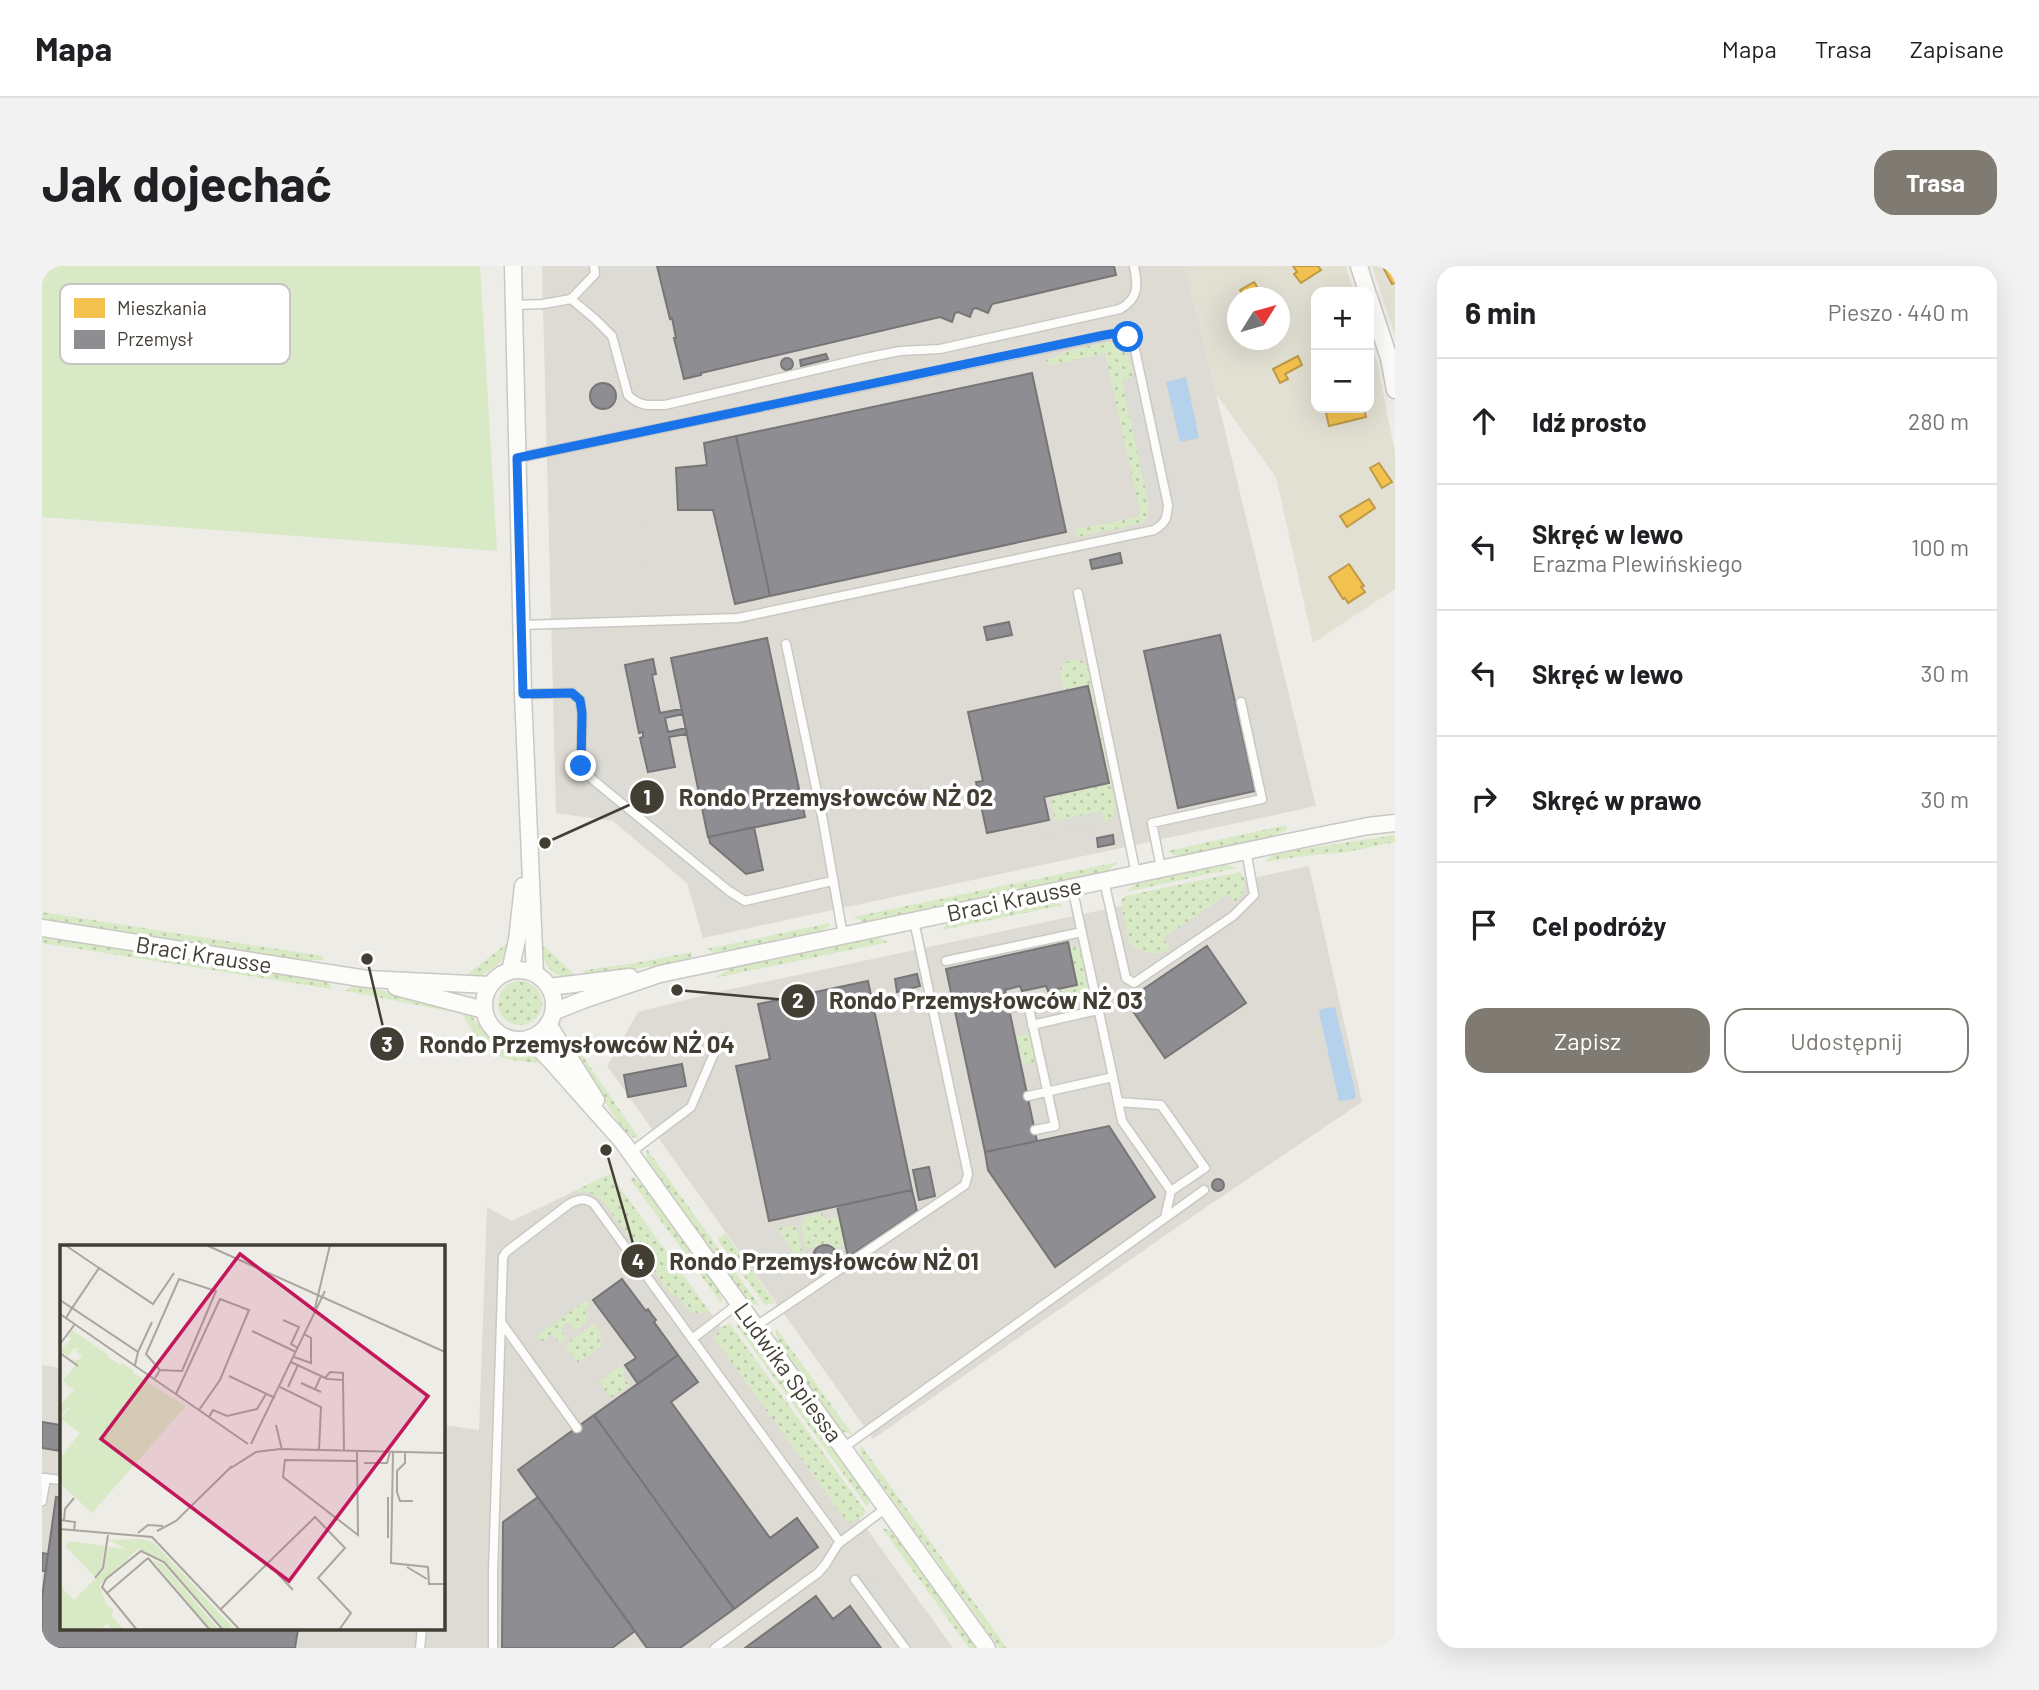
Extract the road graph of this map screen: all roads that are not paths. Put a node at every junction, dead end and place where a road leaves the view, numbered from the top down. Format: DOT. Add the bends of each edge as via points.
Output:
graph roads {
  1 [pos="513,266"];
  2 [pos="594,266"];
  3 [pos="1134,266"];
  4 [pos="1359,266"];
  5 [pos="1366,287"];
  6 [pos="571,299"];
  7 [pos="514,305"];
  8 [pos="1374,313"];
  9 [pos="1395,390"];
  10 [pos="517,458"];
  11 [pos="1078,593"];
  12 [pos="522,625"];
  13 [pos="786,644"];
  14 [pos="523,694"];
  15 [pos="1241,702"];
  16 [pos="1395,812"];
  17 [pos="1395,823"];
  18 [pos="1368,826"];
  19 [pos="528,839"];
  20 [pos="1246,850"];
  21 [pos="1161,869"];
  22 [pos="1136,874"];
  23 [pos="832,881"];
  24 [pos="1104,881"];
  25 [pos="1072,887"];
  26 [pos="914,920"];
  27 [pos="42,928"];
  28 [pos="1082,932"];
  29 [pos="843,936"];
  30 [pos="946,961"];
  31 [pos="510,971"];
  32 [pos="535,974"];
  33 [pos="660,974"];
  34 [pos="366,979"];
  35 [pos="490,985"];
  36 [pos="549,987"];
  37 [pos="1009,1008"];
  38 [pos="484,1010"];
  39 [pos="1098,1010"];
  40 [pos="550,1018"];
  41 [pos="1032,1025"];
  42 [pos="721,1037"];
  43 [pos="529,1038"];
  44 [pos="1113,1077"];
  45 [pos="1047,1092"];
  46 [pos="1028,1096"];
  47 [pos="1118,1102"];
  48 [pos="1035,1130"];
  49 [pos="626,1147"];
  50 [pos="1171,1191"];
  51 [pos="1204,1191"];
  52 [pos="1165,1218"];
  53 [pos="739,1303"];
  54 [pos="500,1321"];
  55 [pos="756,1326"];
  56 [pos="692,1339"];
  57 [pos="577,1428"];
  58 [pos="843,1448"];
  59 [pos="44,1478"];
  60 [pos="42,1501"];
  61 [pos="886,1508"];
  62 [pos="840,1542"];
  63 [pos="855,1580"];
  64 [pos="422,1630"];
  65 [pos="419,1648"];
  66 [pos="493,1648"];
  67 [pos="715,1648"];
  68 [pos="905,1648"];
  69 [pos="988,1648"];
  1 -- 7 [label="street"];
  2 -- 6 [label="lane" via="595,274"];
  3 -- 6 [label="lane" via="1134,298 1120,309 940,349 865,358 665,405 643,405 628,395 612,336"];
  4 -- 5 [label="street"];
  6 -- 7 [label="lane"];
  7 -- 10 [label="street"];
  8 -- 9 [label="street"];
  10 -- 12 [label="street"];
  10 -- 12 [label="lane" via="1118,333 1134,345 1168,505 1164,524 1154,530 738,618"];
  11 -- 22 [label="lane"];
  12 -- 14 [label="street"];
  13 -- 23 [label="lane"];
  14 -- 19 [label="street"];
  14 -- 23 [label="lane" via="572,693 580,700 581,766 745,901"];
  15 -- 21 [label="lane" via="1262,799 1152,823"];
  16 -- 18 [label="street, Braci Krausse"];
  17 -- 18 [label="street, Braci Krausse"];
  18 -- 20 [label="street, Braci Krausse"];
  19 -- 31 [label="street"];
  19 -- 32 [label="street"];
  20 -- 21 [label="street, Braci Krausse"];
  20 -- 24 [label="lane" via="1254,895 1233,916 1134,983 1126,978"];
  21 -- 22 [label="street, Braci Krausse"];
  22 -- 24 [label="street, Braci Krausse"];
  23 -- 29 [label="lane"];
  24 -- 25 [label="street, Braci Krausse"];
  25 -- 26 [label="street, Braci Krausse"];
  25 -- 28 [label="lane"];
  26 -- 29 [label="street, Braci Krausse"];
  26 -- 55 [label="lane" via="968,1174 965,1185"];
  27 -- 34 [label="street, Braci Krausse"];
  28 -- 30 [label="lane"];
  28 -- 39 [label="lane"];
  29 -- 33 [label="street, Braci Krausse"];
  31 -- 32 [label="street"];
  31 -- 35 [label="street"];
  32 -- 36 [label="street"];
  33 -- 36 [label="street, Braci Krausse"];
  33 -- 40 [label="street, Braci Krausse" via="583,1000"];
  34 -- 35 [label="street, Braci Krausse"];
  34 -- 38 [label="street, Braci Krausse"];
  35 -- 38 [label="street"];
  36 -- 40 [label="street"];
  37 -- 41 [label="lane" via="1028,1004"];
  38 -- 43 [label="street" via="491,1025 504,1036"];
  39 -- 41 [label="lane"];
  39 -- 44 [label="lane"];
  40 -- 43 [label="street"];
  40 -- 49 [label="street"];
  41 -- 45 [label="lane"];
  42 -- 49 [label="lane" via="691,1108"];
  43 -- 49 [label="street, Ludwika Spiessa"];
  44 -- 45 [label="lane"];
  44 -- 47 [label="lane"];
  45 -- 46 [label="lane"];
  45 -- 48 [label="lane" via="1055,1126"];
  47 -- 50 [label="lane" via="1122,1121"];
  47 -- 50 [label="lane" via="1161,1105 1205,1168"];
  49 -- 53 [label="street, Ludwika Spiessa"];
  50 -- 52 [label="lane"];
  51 -- 52 [label="lane"];
  52 -- 58 [label="lane"];
  53 -- 55 [label="street, Ludwika Spiessa"];
  53 -- 56 [label="lane"];
  54 -- 56 [label="lane" via="506,1252 569,1204 583,1199 594,1204"];
  54 -- 57 [label="lane"];
  54 -- 66 [label="lane"];
  55 -- 58 [label="street, Ludwika Spiessa"];
  56 -- 62 [label="lane"];
  58 -- 61 [label="street, Ludwika Spiessa"];
  59 -- 60 [label="lane"];
  61 -- 62 [label="lane"];
  61 -- 69 [label="street, Ludwika Spiessa"];
  62 -- 67 [label="lane" via="818,1573"];
  63 -- 68 [label="lane"];
  64 -- 65 [label="lane"];
}
